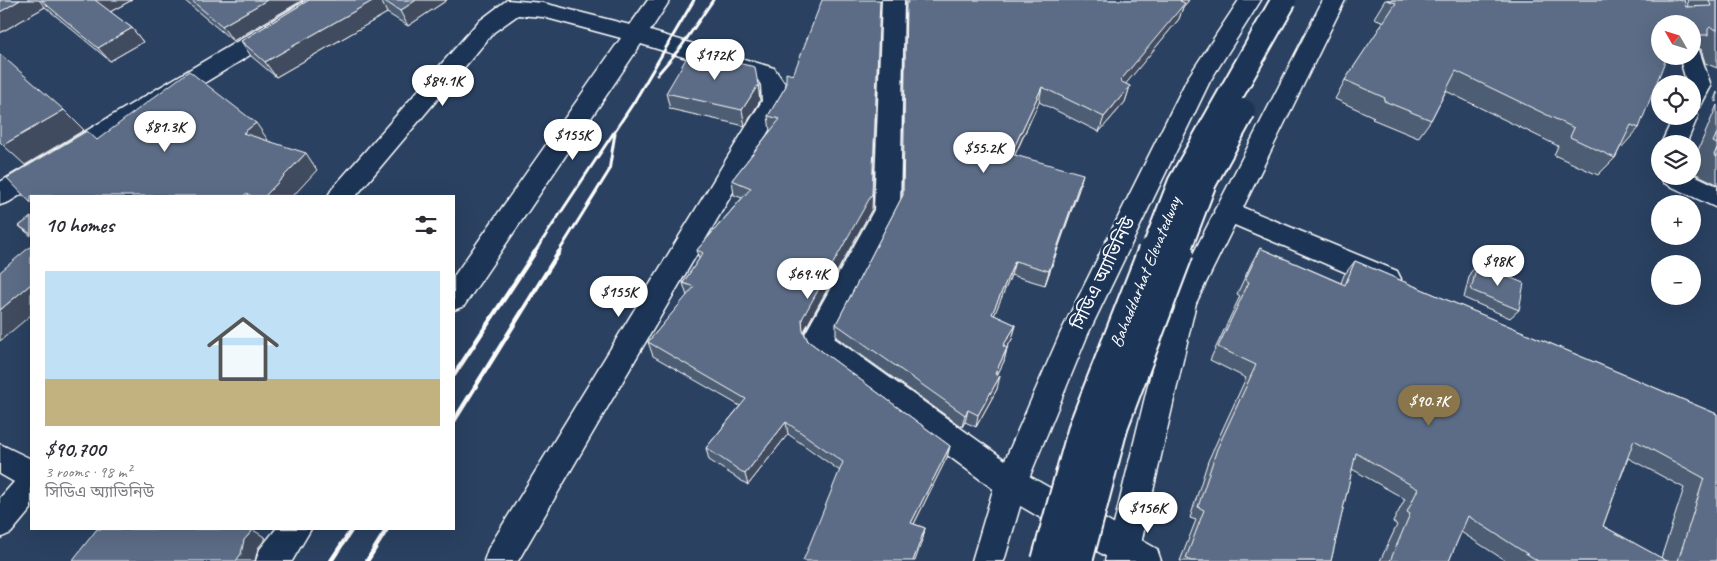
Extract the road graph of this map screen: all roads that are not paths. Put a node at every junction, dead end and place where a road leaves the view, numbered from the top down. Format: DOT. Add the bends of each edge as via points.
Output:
graph roads {
  1 [pos="324,0"];
  2 [pos="659,0"];
  3 [pos="893,0"];
  4 [pos="1250,0"];
  5 [pos="1284,0"];
  6 [pos="1303,0"];
  7 [pos="1334,0"];
  8 [pos="517,3"];
  9 [pos="636,35"];
  10 [pos="1692,185"];
  11 [pos="0,195"];
  12 [pos="342,195"];
  13 [pos="1717,198"];
  14 [pos="1227,211"];
  15 [pos="1409,288"];
  16 [pos="455,297"];
  17 [pos="0,458"];
  18 [pos="30,474"];
  19 [pos="1011,483"];
  20 [pos="30,487"];
  21 [pos="0,522"];
  22 [pos="294,530"];
  23 [pos="1130,556"];
  24 [pos="272,561"];
  25 [pos="500,561"];
  26 [pos="988,561"];
  27 [pos="1046,561"];
  28 [pos="1077,561"];
  1 -- 11 [label="main road"];
  2 -- 9 [label="main road"];
  3 -- 19 [label="main road" via="887,210 819,334 820,344"];
  4 -- 19 [label="main road, সিডিএ অ্যাভিনিউ" via="1198,79 1074,334"];
  5 -- 27 [label="main road, Bahaddarhat Elevatedway, bridge" via="1180,184 1084,428"];
  6 -- 28 [label="main road, Bahaddarhat Elevatedway, bridge" via="1204,182 1113,424"];
  7 -- 14 [label="main road"];
  8 -- 9 [label="main road"];
  8 -- 12 [label="main road" via="486,26"];
  9 -- 16 [label="main road"];
  9 -- 25 [label="main road" via="766,74 774,84 774,101"];
  10 -- 13 [label="main road"];
  14 -- 15 [label="main road"];
  14 -- 23 [label="main road" via="1182,303"];
  17 -- 18 [label="main road"];
  19 -- 23 [label="main road"];
  19 -- 26 [label="main road, সিডিএ অ্যাভিনিউ"];
  20 -- 21 [label="main road"];
  22 -- 24 [label="main road"];
}
